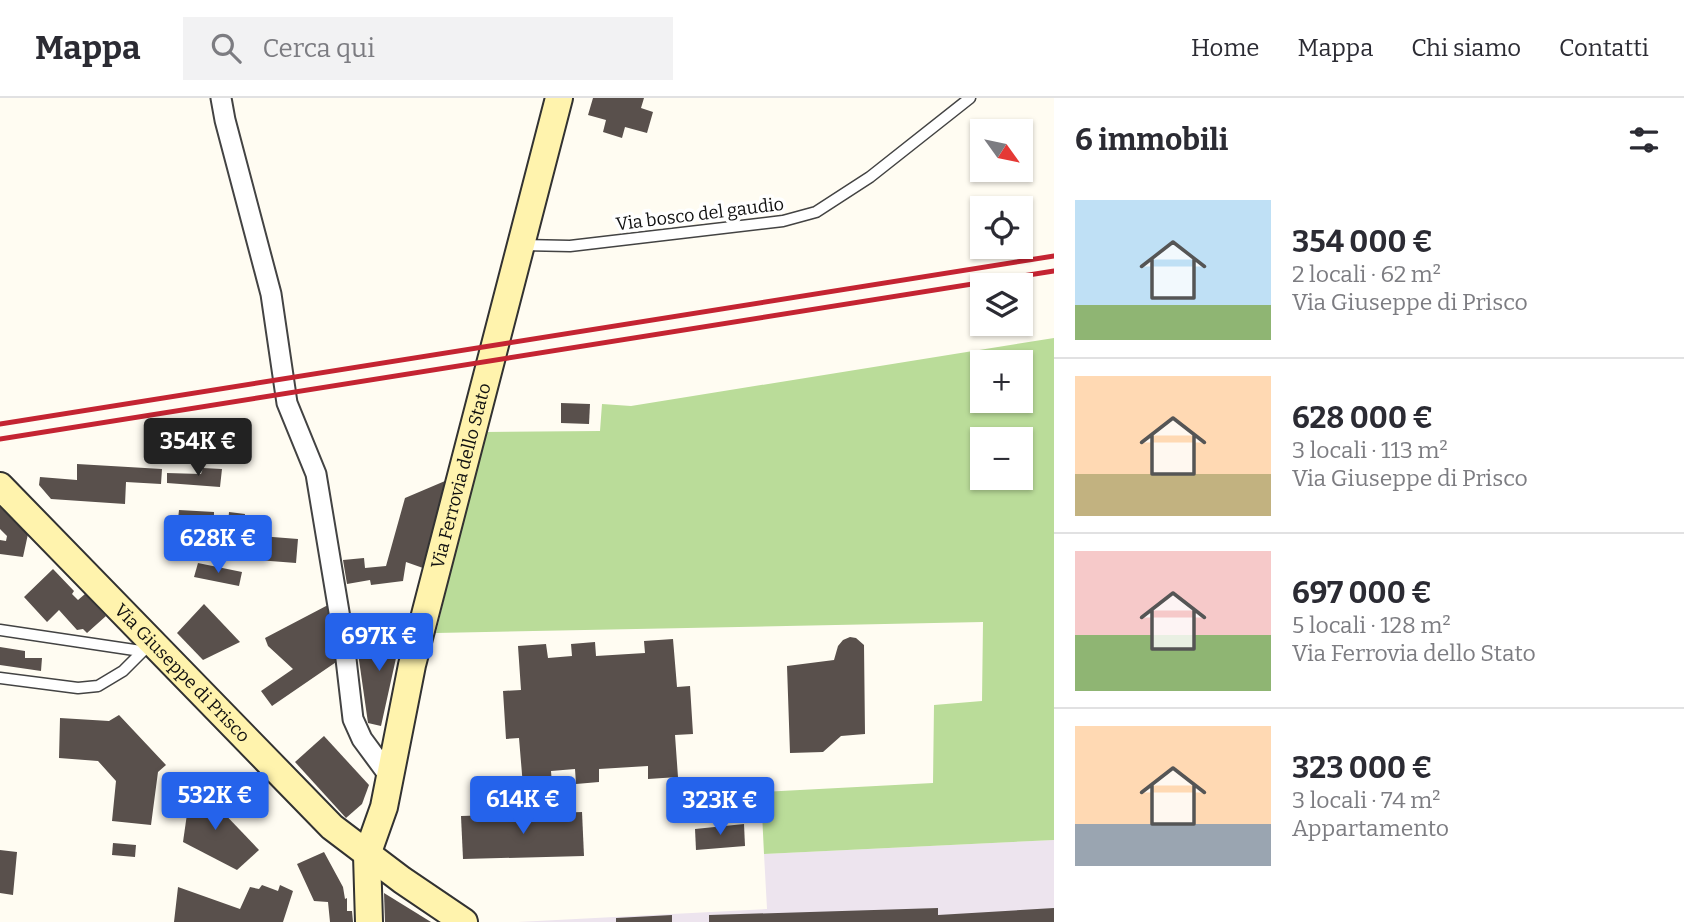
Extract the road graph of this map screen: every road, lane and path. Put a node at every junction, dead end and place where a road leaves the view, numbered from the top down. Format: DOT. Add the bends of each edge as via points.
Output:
graph roads {
  1 [pos="221,98"];
  2 [pos="559,98"];
  3 [pos="970,98"];
  4 [pos="522,245"];
  5 [pos="0,486"];
  6 [pos="0,630"];
  7 [pos="147,646"];
  8 [pos="0,678"];
  9 [pos="390,777"];
  10 [pos="367,855"];
  11 [pos="369,922"];
  12 [pos="464,922"];
  1 -- 9 [label="street" via="271,294 287,403 316,474 354,719 362,739"];
  2 -- 4 [label="main road, Via Ferrovia dello Stato"];
  3 -- 4 [label="lane, Via bosco del gaudio" via="870,177 816,212 783,221 583,244"];
  4 -- 9 [label="main road, Via Ferrovia dello Stato" via="412,665"];
  5 -- 7 [label="main road, Via Giuseppe di Prisco"];
  6 -- 7 [label="lane"];
  7 -- 8 [label="lane" via="123,671 98,686 78,688"];
  7 -- 10 [label="main road, Via Giuseppe di Prisco" via="332,827"];
  9 -- 10 [label="main road, Via Ferrovia dello Stato"];
  10 -- 11 [label="main road"];
  10 -- 12 [label="main road, Via Giuseppe di Prisco"];
}
